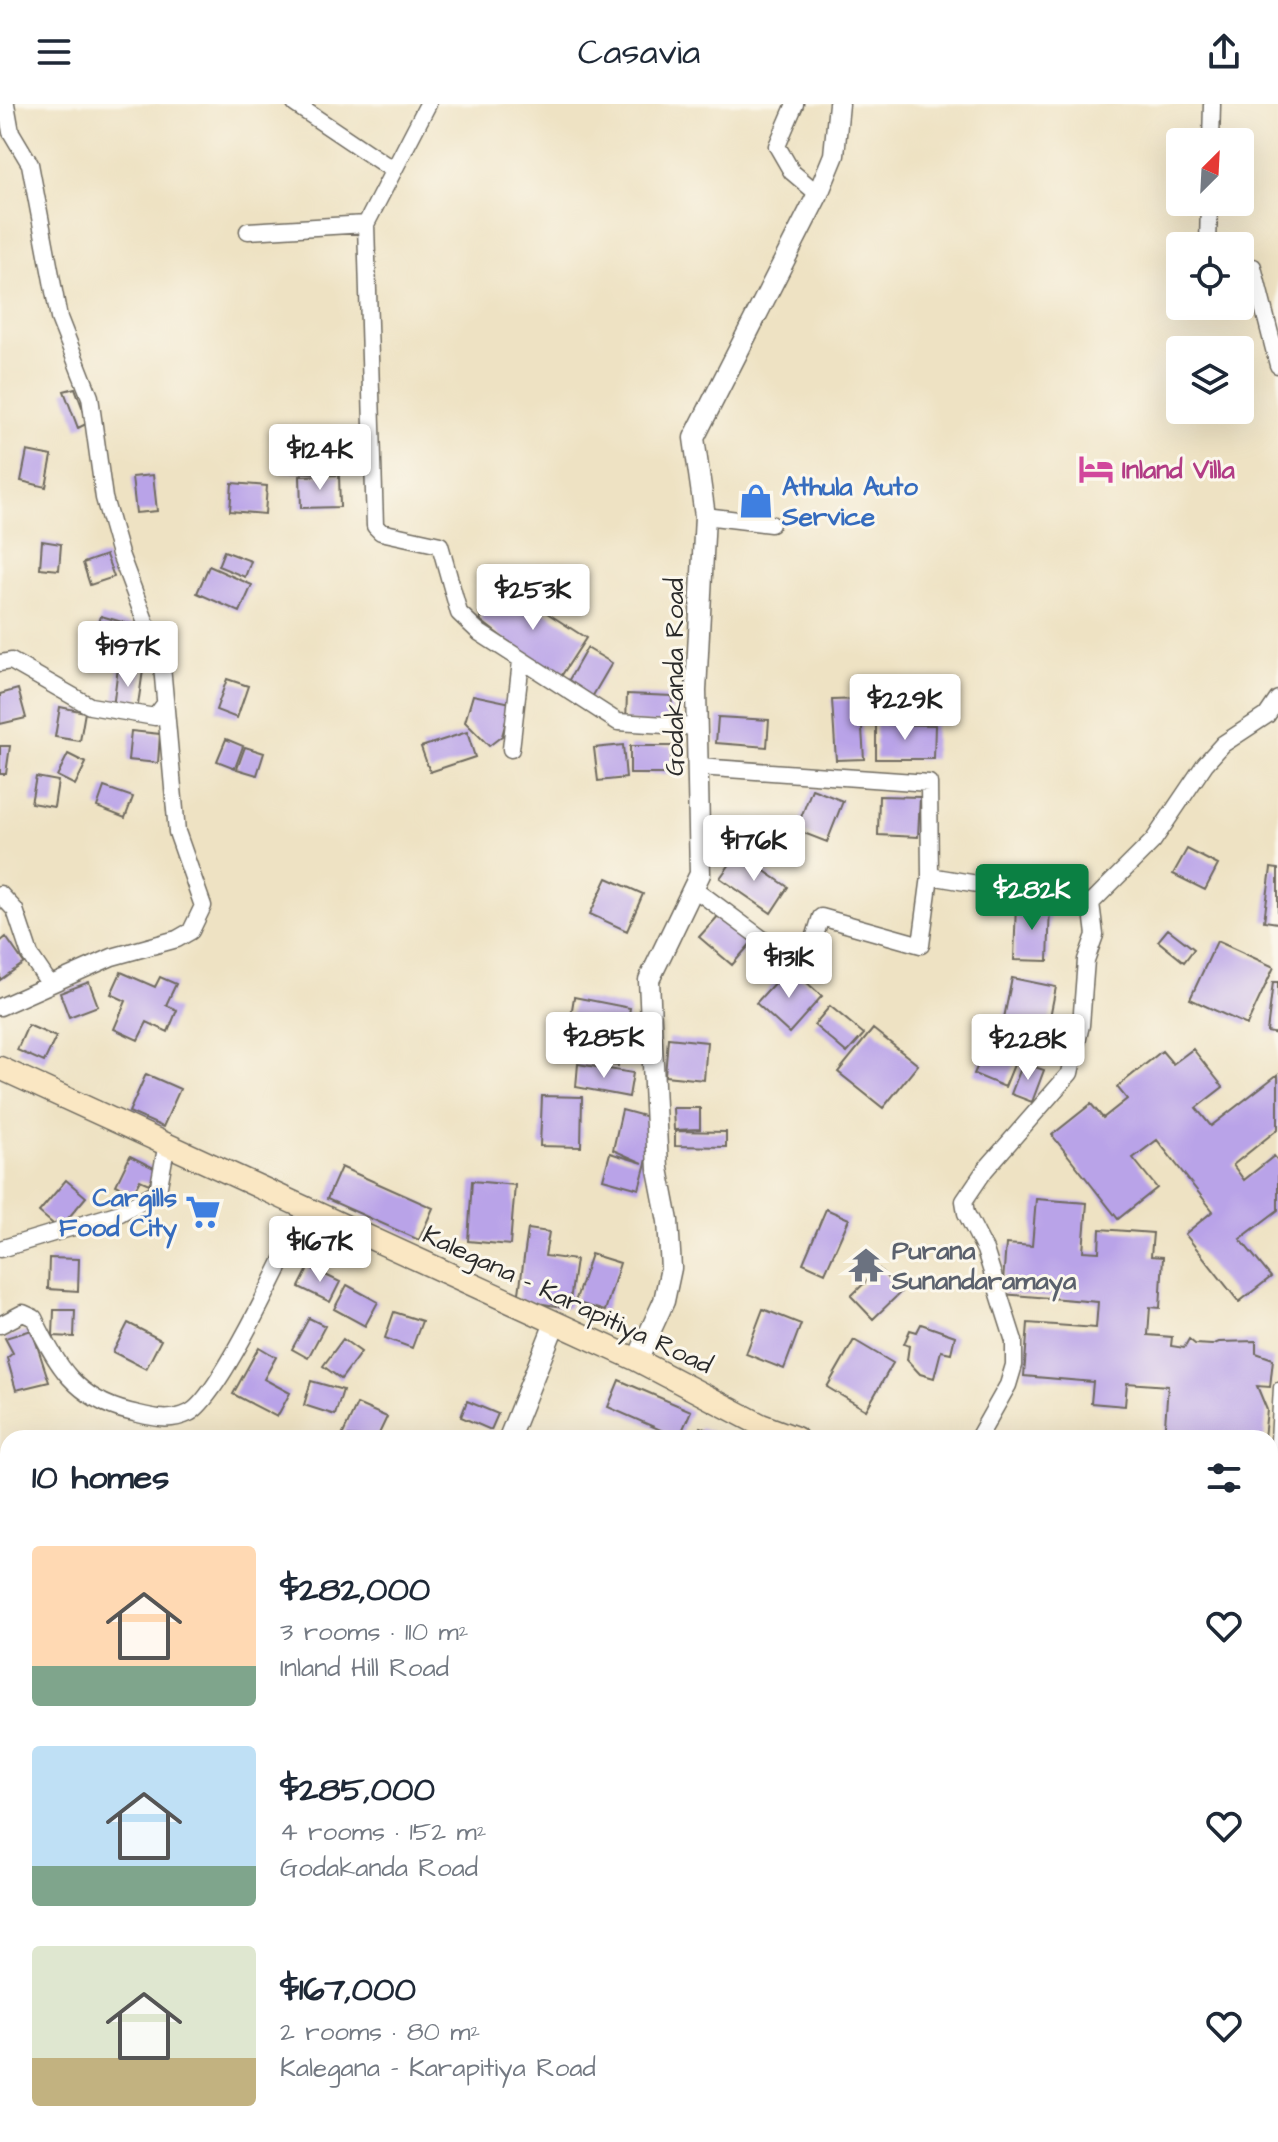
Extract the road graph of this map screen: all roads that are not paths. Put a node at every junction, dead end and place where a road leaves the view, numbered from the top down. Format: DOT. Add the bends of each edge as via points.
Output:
graph roads {
  1 [pos="6,104"];
  2 [pos="295,104"];
  3 [pos="428,104"];
  4 [pos="795,104"];
  5 [pos="839,104"];
  6 [pos="1212,104"];
  7 [pos="1211,128"];
  8 [pos="393,170"];
  9 [pos="818,194"];
  10 [pos="366,224"];
  11 [pos="248,231"];
  12 [pos="1254,271"];
  13 [pos="1278,365"];
  14 [pos="705,516"];
  15 [pos="771,524"];
  16 [pos="521,661"];
  17 [pos="0,663"];
  18 [pos="1278,699"];
  19 [pos="165,704"];
  20 [pos="697,727"];
  21 [pos="511,749"];
  22 [pos="699,767"];
  23 [pos="930,876"];
  24 [pos="692,887"];
  25 [pos="0,894"];
  26 [pos="1091,903"];
  27 [pos="49,983"];
  28 [pos="0,1007"];
  29 [pos="0,1068"];
  30 [pos="167,1143"];
  31 [pos="308,1208"];
  32 [pos="0,1249"];
  33 [pos="555,1323"];
  34 [pos="0,1325"];
  35 [pos="637,1360"];
  36 [pos="1278,1387"];
  37 [pos="512,1430"];
  38 [pos="766,1430"];
  39 [pos="983,1430"];
  40 [pos="1275,1430"];
  1 -- 19 [label="street" via="11,132 30,164 59,318 90,397 104,498 162,666"];
  2 -- 8 [label="street"];
  3 -- 8 [label="street"];
  4 -- 9 [label="street" via="777,146 792,172"];
  5 -- 9 [label="street, Godakanda Road" via="834,155"];
  6 -- 7 [label="street"];
  8 -- 10 [label="street"];
  9 -- 14 [label="street, Godakanda Road" via="694,438"];
  10 -- 11 [label="street"];
  10 -- 16 [label="street" via="375,526 381,532 440,545 459,613"];
  12 -- 13 [label="street"];
  14 -- 15 [label="street"];
  14 -- 20 [label="street, Godakanda Road" via="698,585"];
  16 -- 20 [label="street" via="618,722"];
  16 -- 21 [label="street"];
  17 -- 19 [label="street" via="11,661 90,706 155,717"];
  18 -- 26 [label="street" via="1267,715 1223,744 1153,841"];
  19 -- 27 [label="street" via="177,832 203,906 191,931 177,939 112,957"];
  20 -- 22 [label="street, Godakanda Road"];
  22 -- 23 [label="street" via="929,783"];
  22 -- 24 [label="street, Godakanda Road" via="700,874"];
  23 -- 24 [label="street" via="921,945 821,917 804,970"];
  23 -- 26 [label="street"];
  24 -- 35 [label="street, Godakanda Road" via="649,980 658,1169 671,1268 664,1301"];
  25 -- 27 [label="street" via="15,910 30,955"];
  26 -- 39 [label="street" via="1095,935 1086,960 1081,1025 1070,1073 964,1201 1014,1341 1008,1385"];
  27 -- 28 [label="street"];
  29 -- 30 [label="main road, Kalegana - Karapitiya Road"];
  30 -- 31 [label="main road, Kalegana - Karapitiya Road"];
  30 -- 32 [label="street" via="158,1191 120,1213"];
  31 -- 33 [label="main road, Kalegana - Karapitiya Road"];
  31 -- 34 [label="street" via="220,1377 192,1412 167,1421 112,1407 80,1388 54,1362 34,1318 23,1313"];
  33 -- 35 [label="main road, Kalegana - Karapitiya Road"];
  33 -- 37 [label="street"];
  35 -- 38 [label="main road, Kalegana - Karapitiya Road"];
  36 -- 40 [label="lane"];
}
